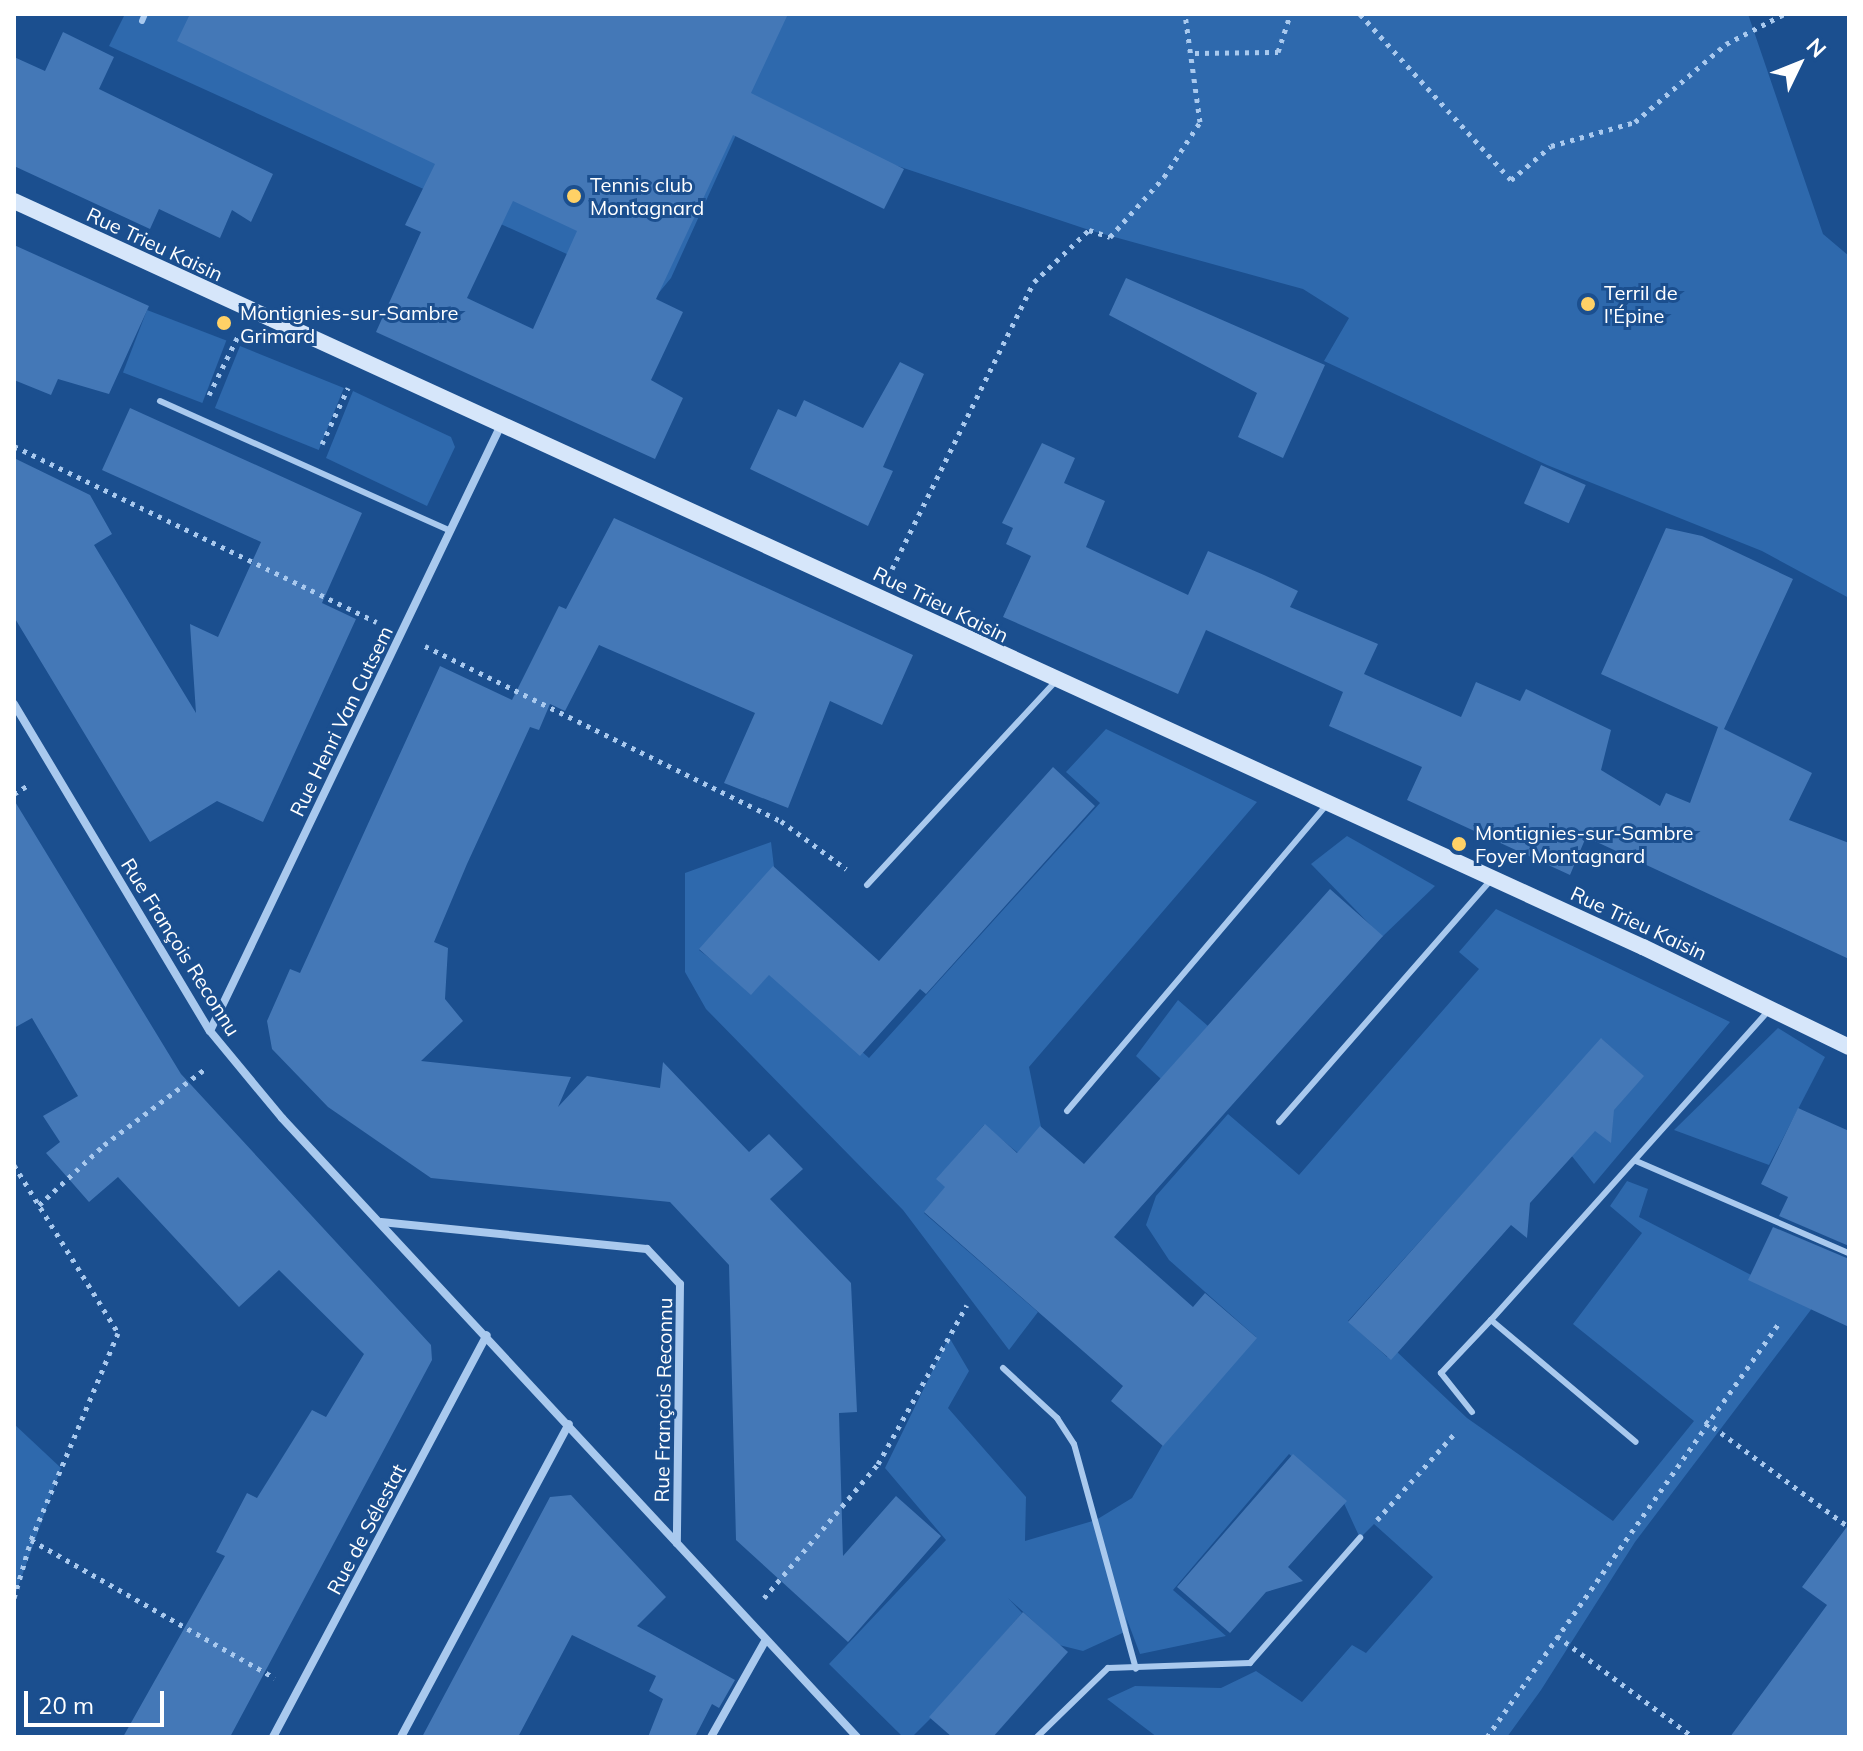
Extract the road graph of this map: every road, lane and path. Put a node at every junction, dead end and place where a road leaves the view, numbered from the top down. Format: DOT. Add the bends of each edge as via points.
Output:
graph roads {
  1 [pos="1185,14"];
  2 [pos="1290,14"];
  3 [pos="1360,14"];
  4 [pos="1784,14"];
  5 [pos="1195,53"];
  6 [pos="14,201"];
  7 [pos="250,310"];
  8 [pos="361,362"];
  9 [pos="160,401"];
  10 [pos="199,418"];
  11 [pos="501,425"];
  12 [pos="14,446"];
  13 [pos="310,468"];
  14 [pos="450,531"];
  15 [pos="879,595"];
  16 [pos="401,633"];
  17 [pos="1055,682"];
  18 [pos="14,704"];
  19 [pos="1329,804"];
  20 [pos="1493,878"];
  21 [pos="867,885"];
  22 [pos="1770,1008"];
  23 [pos="210,1031"];
  24 [pos="1849,1047"];
  25 [pos="228,1052"];
  26 [pos="1067,1111"];
  27 [pos="1279,1122"];
  28 [pos="1636,1161"];
  29 [pos="14,1165"];
  30 [pos="39,1205"];
  31 [pos="381,1222"];
  32 [pos="1849,1253"];
  33 [pos="967,1305"];
  34 [pos="1491,1320"];
  35 [pos="1779,1323"];
  36 [pos="487,1335"];
  37 [pos="1003,1368"];
  38 [pos="1472,1412"];
  39 [pos="1705,1421"];
  40 [pos="569,1424"];
  41 [pos="1636,1442"];
  42 [pos="1849,1527"];
  43 [pos="1360,1538"];
  44 [pos="31,1540"];
  45 [pos="677,1544"];
  46 [pos="1352,1547"];
  47 [pos="14,1598"];
  48 [pos="745,1620"];
  49 [pos="1557,1636"];
  50 [pos="765,1641"];
  51 [pos="1136,1669"];
  52 [pos="298,1691"];
  53 [pos="273,1737"];
  54 [pos="401,1737"];
  55 [pos="711,1737"];
  56 [pos="857,1737"];
  57 [pos="1037,1737"];
  58 [pos="1487,1737"];
  59 [pos="1693,1737"];
  1 -- 5 [label="path"];
  2 -- 5 [label="path" via="1278,52"];
  3 -- 4 [label="path" via="1511,180 1551,146 1635,122 1726,44"];
  5 -- 15 [label="path" via="1200,122 1164,177 1110,237 1089,230 1034,282"];
  6 -- 7 [label="street, Rue Trieu Kaisin"];
  7 -- 8 [label="street, Rue Trieu Kaisin"];
  7 -- 10 [label="path"];
  8 -- 11 [label="street, Rue Trieu Kaisin"];
  8 -- 13 [label="path"];
  9 -- 10 [label="lane"];
  10 -- 13 [label="lane"];
  11 -- 14 [label="street, Rue Henri Van Cutsem"];
  11 -- 15 [label="street, Rue Trieu Kaisin"];
  12 -- 16 [label="path"];
  13 -- 14 [label="lane"];
  14 -- 16 [label="street, Rue Henri Van Cutsem"];
  15 -- 17 [label="street, Rue Trieu Kaisin"];
  16 -- 21 [label="path" via="781,821"];
  16 -- 23 [label="street, Rue Henri Van Cutsem"];
  17 -- 19 [label="street, Rue Trieu Kaisin"];
  17 -- 21 [label="lane"];
  18 -- 23 [label="street, Rue François Reconnu"];
  19 -- 20 [label="street, Rue Trieu Kaisin"];
  19 -- 26 [label="lane"];
  20 -- 22 [label="street, Rue Trieu Kaisin"];
  20 -- 27 [label="lane"];
  22 -- 24 [label="street, Rue Trieu Kaisin"];
  22 -- 28 [label="lane"];
  23 -- 25 [label="street, Rue François Reconnu"];
  25 -- 30 [label="path" via="104,1145"];
  25 -- 31 [label="street, Rue François Reconnu"];
  28 -- 32 [label="lane"];
  28 -- 34 [label="lane"];
  29 -- 30 [label="path"];
  30 -- 44 [label="path" via="118,1333"];
  31 -- 36 [label="street, Rue François Reconnu"];
  31 -- 45 [label="street, Rue François Reconnu" via="647,1249 669,1272 680,1284"];
  33 -- 48 [label="path" via="878,1464"];
  34 -- 38 [label="lane" via="1441,1373"];
  34 -- 41 [label="lane"];
  35 -- 39 [label="path"];
  36 -- 40 [label="street, Rue François Reconnu"];
  36 -- 52 [label="street, Rue de Sélestat"];
  37 -- 51 [label="lane" via="1057,1418 1074,1444"];
  38 -- 46 [label="path"];
  39 -- 42 [label="path"];
  39 -- 49 [label="path"];
  40 -- 45 [label="street, Rue François Reconnu"];
  40 -- 54 [label="street"];
  43 -- 46 [label="lane"];
  44 -- 47 [label="path"];
  44 -- 52 [label="path"];
  45 -- 48 [label="street, Rue François Reconnu"];
  46 -- 51 [label="lane" via="1250,1663"];
  48 -- 50 [label="street, Rue François Reconnu"];
  49 -- 58 [label="path"];
  49 -- 59 [label="path"];
  50 -- 55 [label="street"];
  50 -- 56 [label="street, Rue François Reconnu"];
  51 -- 57 [label="lane" via="1095,1675"];
  52 -- 53 [label="street, Rue de Sélestat"];
}
